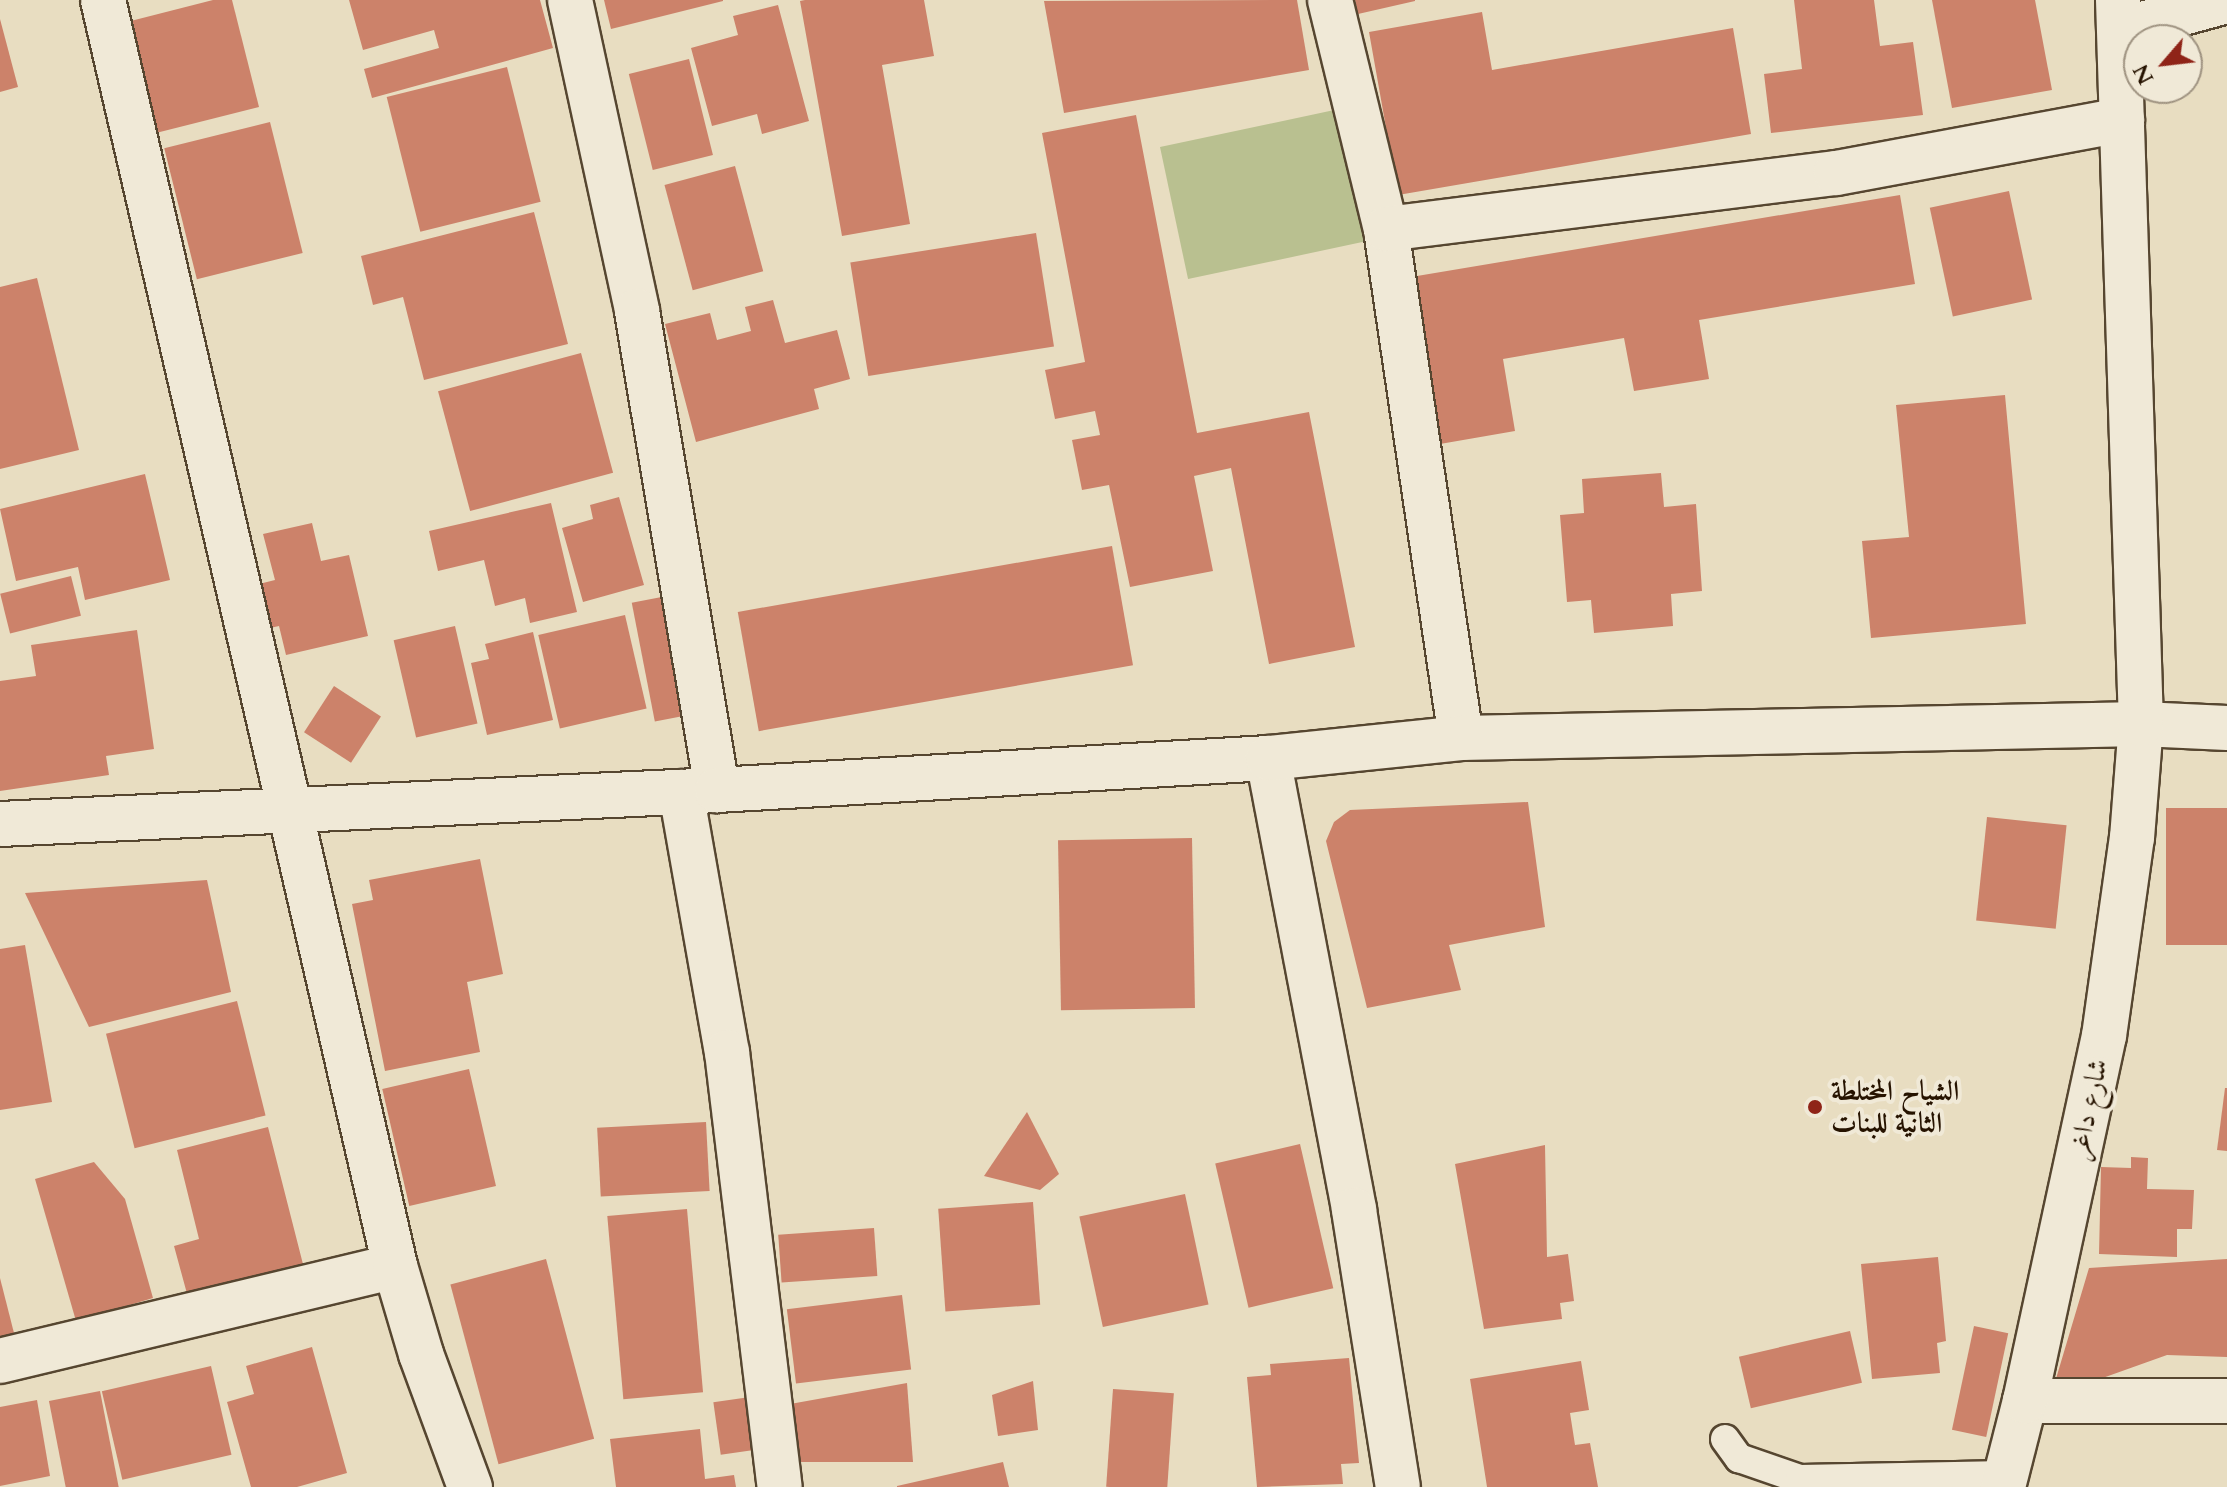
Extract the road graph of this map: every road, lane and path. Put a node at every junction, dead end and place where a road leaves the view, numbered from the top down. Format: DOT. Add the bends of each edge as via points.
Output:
graph roads {
  1 [pos="103,0"];
  2 [pos="570,0"];
  3 [pos="1330,0"];
  4 [pos="2227,1"];
  5 [pos="2119,15"];
  6 [pos="2122,120"];
  7 [pos="1386,229"];
  8 [pos="2141,724"];
  9 [pos="2227,728"];
  10 [pos="1461,738"];
  11 [pos="1268,758"];
  12 [pos="699,791"];
  13 [pos="289,810"];
  14 [pos="0,824"];
  15 [pos="395,1266"];
  16 [pos="0,1361"];
  17 [pos="2025,1401"];
  18 [pos="2227,1401"];
  19 [pos="1725,1439"];
  20 [pos="2004,1481"];
  21 [pos="470,1487"];
  22 [pos="780,1487"];
  23 [pos="1398,1487"];
  1 -- 13 [label="street"];
  2 -- 12 [label="street" via="637,311"];
  3 -- 7 [label="street"];
  4 -- 5 [label="street"];
  5 -- 6 [label="street, شارع داغر"];
  6 -- 7 [label="street" via="1836,173"];
  6 -- 8 [label="street, شارع داغر"];
  7 -- 10 [label="street"];
  8 -- 9 [label="street"];
  8 -- 10 [label="street"];
  8 -- 17 [label="street, شارع داغر" via="2132,838 2104,1036"];
  10 -- 11 [label="street"];
  11 -- 12 [label="street"];
  11 -- 23 [label="street" via="1354,1210"];
  12 -- 13 [label="street"];
  12 -- 22 [label="street"];
  13 -- 14 [label="street"];
  13 -- 15 [label="street"];
  15 -- 16 [label="street"];
  15 -- 21 [label="street"];
  17 -- 18 [label="street"];
  17 -- 20 [label="street, شارع داغر"];
  19 -- 20 [label="lane" via="1739,1458 1800,1479"];
}
